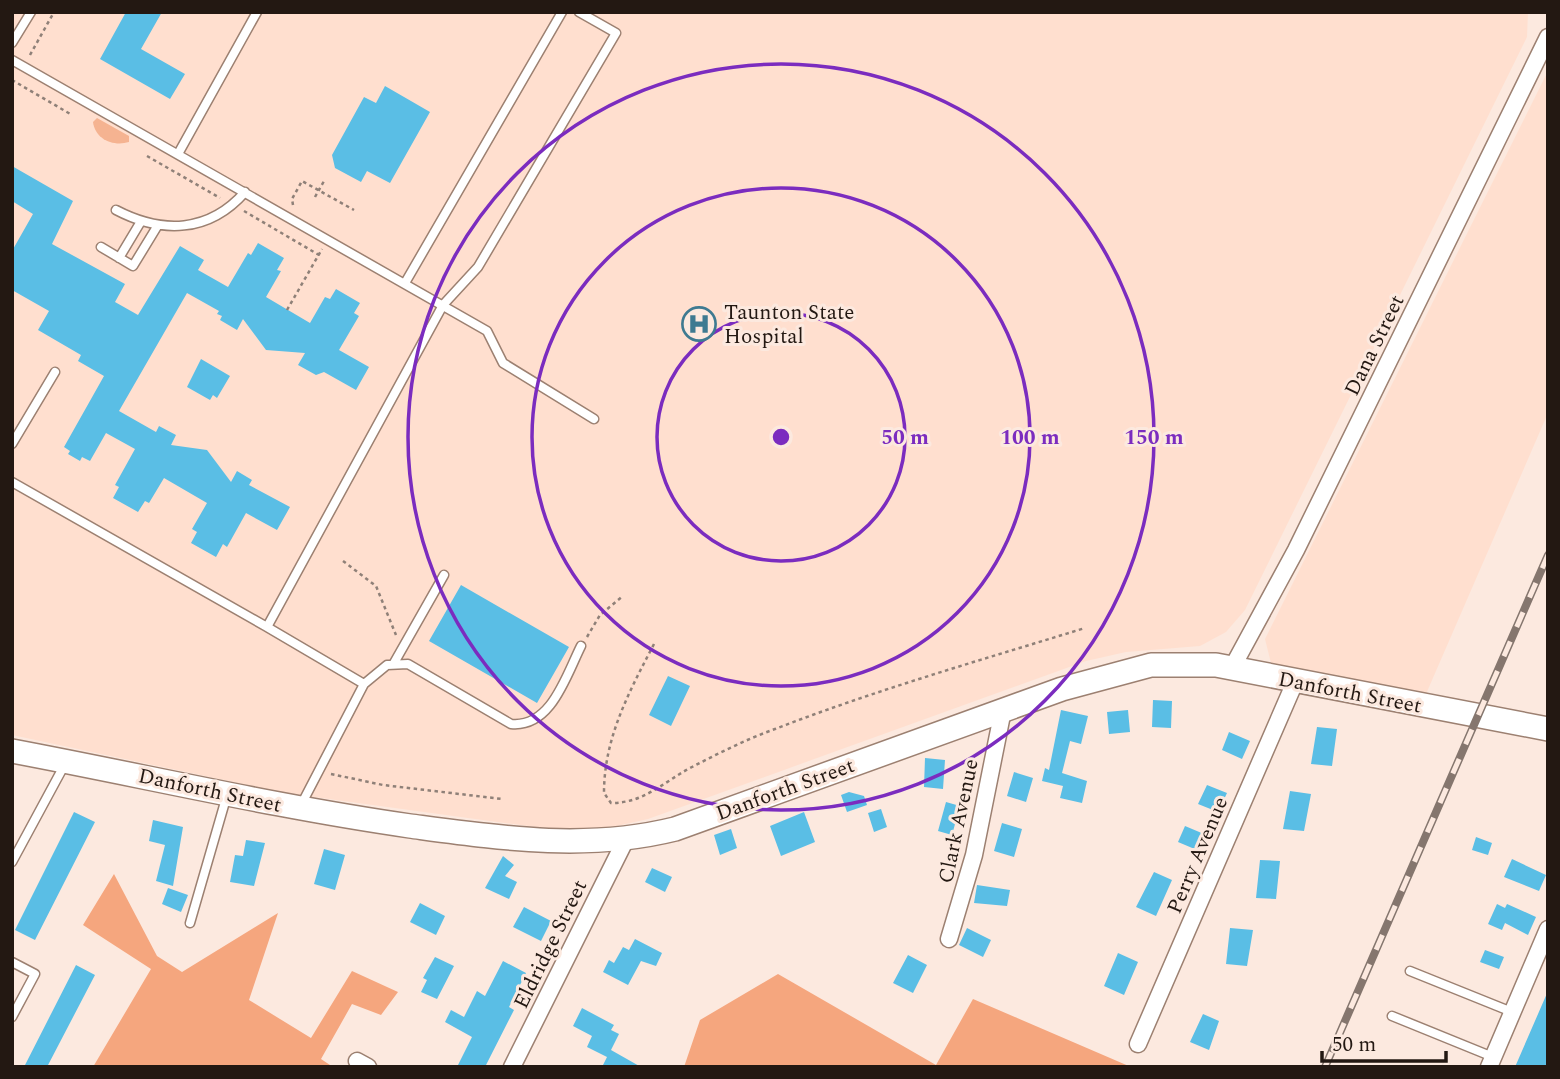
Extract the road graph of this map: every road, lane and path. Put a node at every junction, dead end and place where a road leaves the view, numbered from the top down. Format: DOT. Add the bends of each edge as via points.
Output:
graph roads {
  1 [pos="31,12"];
  2 [pos="54,12"];
  3 [pos="257,12"];
  4 [pos="562,12"];
  5 [pos="579,12"];
  6 [pos="1548,37"];
  7 [pos="12,43"];
  8 [pos="12,60"];
  9 [pos="27,60"];
  10 [pos="19,75"];
  11 [pos="14,81"];
  12 [pos="12,86"];
  13 [pos="72,115"];
  14 [pos="178,154"];
  15 [pos="324,181"];
  16 [pos="319,190"];
  17 [pos="245,192"];
  18 [pos="315,197"];
  19 [pos="354,209"];
  20 [pos="116,210"];
  21 [pos="282,213"];
  22 [pos="140,223"];
  23 [pos="158,225"];
  24 [pos="328,239"];
  25 [pos="101,247"];
  26 [pos="120,258"];
  27 [pos="405,283"];
  28 [pos="443,305"];
  29 [pos="287,310"];
  30 [pos="55,372"];
  31 [pos="594,419"];
  32 [pos="12,444"];
  33 [pos="12,482"];
  34 [pos="343,561"];
  35 [pos="444,575"];
  36 [pos="623,596"];
  37 [pos="267,627"];
  38 [pos="1085,628"];
  39 [pos="654,644"];
  40 [pos="582,646"];
  41 [pos="401,650"];
  42 [pos="394,663"];
  43 [pos="1232,668"];
  44 [pos="1295,682"];
  45 [pos="364,684"];
  46 [pos="1003,710"];
  47 [pos="1548,729"];
  48 [pos="12,751"];
  49 [pos="67,761"];
  50 [pos="318,771"];
  51 [pos="228,792"];
  52 [pos="502,799"];
  53 [pos="299,810"];
  54 [pos="626,839"];
  55 [pos="12,862"];
  56 [pos="190,923"];
  57 [pos="1548,929"];
  58 [pos="949,939"];
  59 [pos="1543,956"];
  60 [pos="12,962"];
  61 [pos="1410,971"];
  62 [pos="1512,1012"];
  63 [pos="1392,1016"];
  64 [pos="12,1017"];
  65 [pos="1139,1044"];
  66 [pos="1491,1062"];
  67 [pos="512,1067"];
  1 -- 7 [label="lane"];
  2 -- 9 [label="path"];
  3 -- 14 [label="lane"];
  4 -- 27 [label="lane"];
  5 -- 28 [label="lane" via="616,33 478,267"];
  6 -- 43 [label="street, Dana Street" via="1302,538"];
  8 -- 14 [label="lane"];
  10 -- 11 [label="path"];
  11 -- 12 [label="path"];
  11 -- 13 [label="path"];
  14 -- 17 [label="lane"];
  15 -- 16 [label="path"];
  16 -- 18 [label="path"];
  16 -- 19 [label="path"];
  16 -- 21 [label="path" via="302,181 292,199 294,205"];
  17 -- 21 [label="lane"];
  17 -- 23 [label="lane" via="224,214 208,222"];
  20 -- 22 [label="lane"];
  21 -- 24 [label="lane"];
  22 -- 23 [label="lane"];
  22 -- 26 [label="lane"];
  23 -- 26 [label="lane" via="133,266"];
  24 -- 27 [label="lane"];
  24 -- 29 [label="path"];
  25 -- 26 [label="lane"];
  27 -- 28 [label="lane"];
  28 -- 31 [label="lane" via="487,331 503,363"];
  28 -- 37 [label="lane"];
  30 -- 32 [label="lane"];
  33 -- 37 [label="lane"];
  34 -- 41 [label="path" via="380,592"];
  35 -- 41 [label="lane"];
  36 -- 40 [label="path" via="600,615"];
  37 -- 45 [label="lane"];
  38 -- 39 [label="path" via="773,729 690,768 650,795 611,803 604,793 608,748"];
  40 -- 42 [label="lane" via="550,707 526,725 511,724 412,666"];
  41 -- 42 [label="lane"];
  42 -- 45 [label="lane"];
  43 -- 44 [label="street, Danforth Street"];
  43 -- 46 [label="street, Danforth Street" via="1151,665 1084,681"];
  44 -- 47 [label="street, Danforth Street"];
  44 -- 65 [label="street, Perry Avenue"];
  45 -- 50 [label="lane"];
  46 -- 54 [label="street, Danforth Street" via="691,824"];
  46 -- 58 [label="street, Clark Avenue" via="974,855"];
  48 -- 49 [label="street, Danforth Street"];
  49 -- 51 [label="street, Danforth Street"];
  49 -- 55 [label="lane"];
  50 -- 52 [label="path" via="383,785"];
  50 -- 53 [label="lane"];
  51 -- 53 [label="street, Danforth Street"];
  51 -- 56 [label="lane"];
  53 -- 54 [label="street, Danforth Street" via="498,838 573,843"];
  54 -- 67 [label="street, Eldridge Street"];
  57 -- 59 [label="street"];
  59 -- 62 [label="street"];
  60 -- 64 [label="lane" via="35,974"];
  61 -- 62 [label="lane"];
  62 -- 66 [label="street"];
  63 -- 66 [label="lane"];
}
